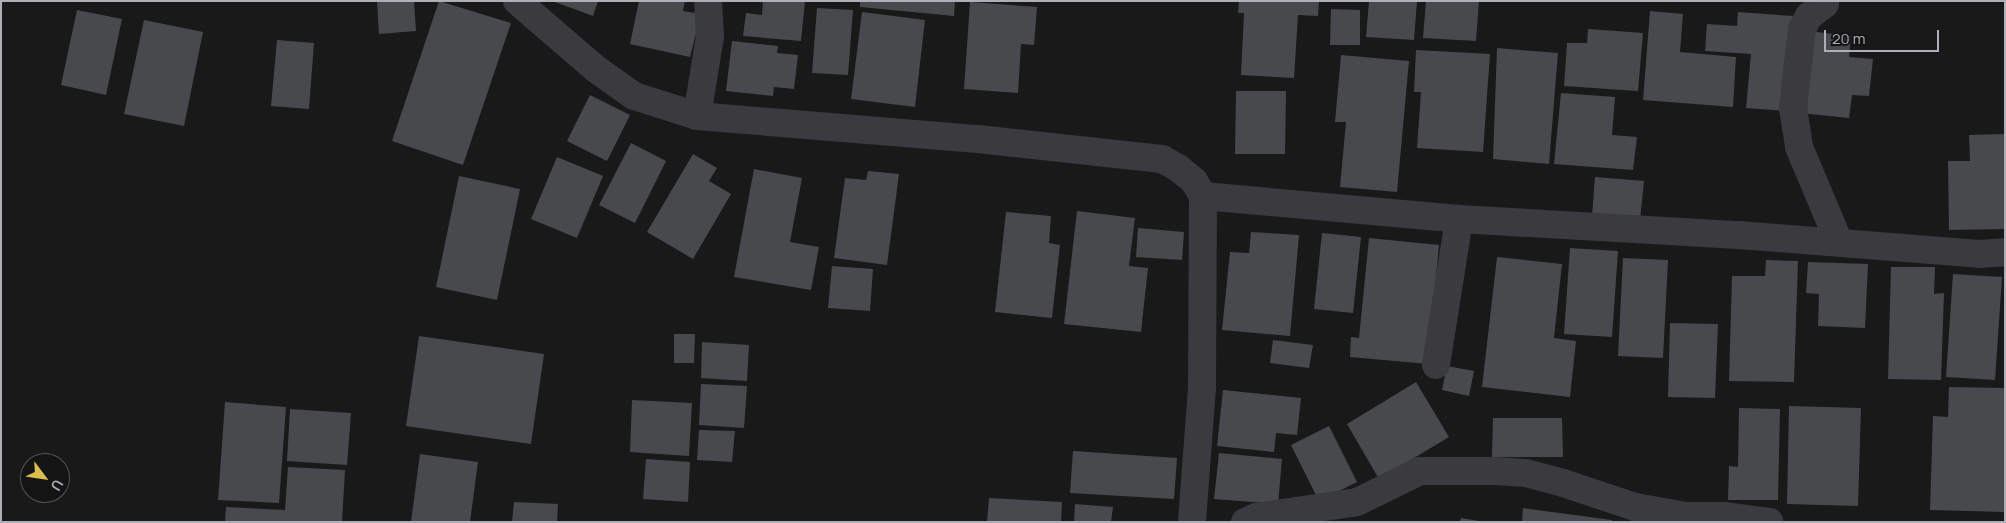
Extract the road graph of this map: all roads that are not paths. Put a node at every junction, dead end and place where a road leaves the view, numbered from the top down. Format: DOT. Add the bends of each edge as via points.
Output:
graph roads {
  1 [pos="516,1"];
  2 [pos="708,1"];
  3 [pos="1825,4"];
  4 [pos="697,116"];
  5 [pos="1203,196"];
  6 [pos="1459,219"];
  7 [pos="1839,242"];
  8 [pos="2005,252"];
  9 [pos="1436,365"];
  10 [pos="1723,519"];
  11 [pos="1192,522"];
  12 [pos="1245,522"];
  13 [pos="1770,522"];
  1 -- 4 [label="street" via="596,69 634,96"];
  2 -- 4 [label="street" via="710,38"];
  3 -- 7 [label="street" via="1809,16 1802,29 1793,108 1799,147"];
  4 -- 5 [label="street" via="978,139 1162,159 1194,181"];
  5 -- 6 [label="street"];
  5 -- 11 [label="street" via="1202,388"];
  6 -- 7 [label="street"];
  6 -- 9 [label="street"];
  7 -- 8 [label="street" via="1979,254"];
  10 -- 12 [label="street" via="1635,507 1526,473 1420,471 1357,502 1256,517"];
  10 -- 13 [label="street"];
}
